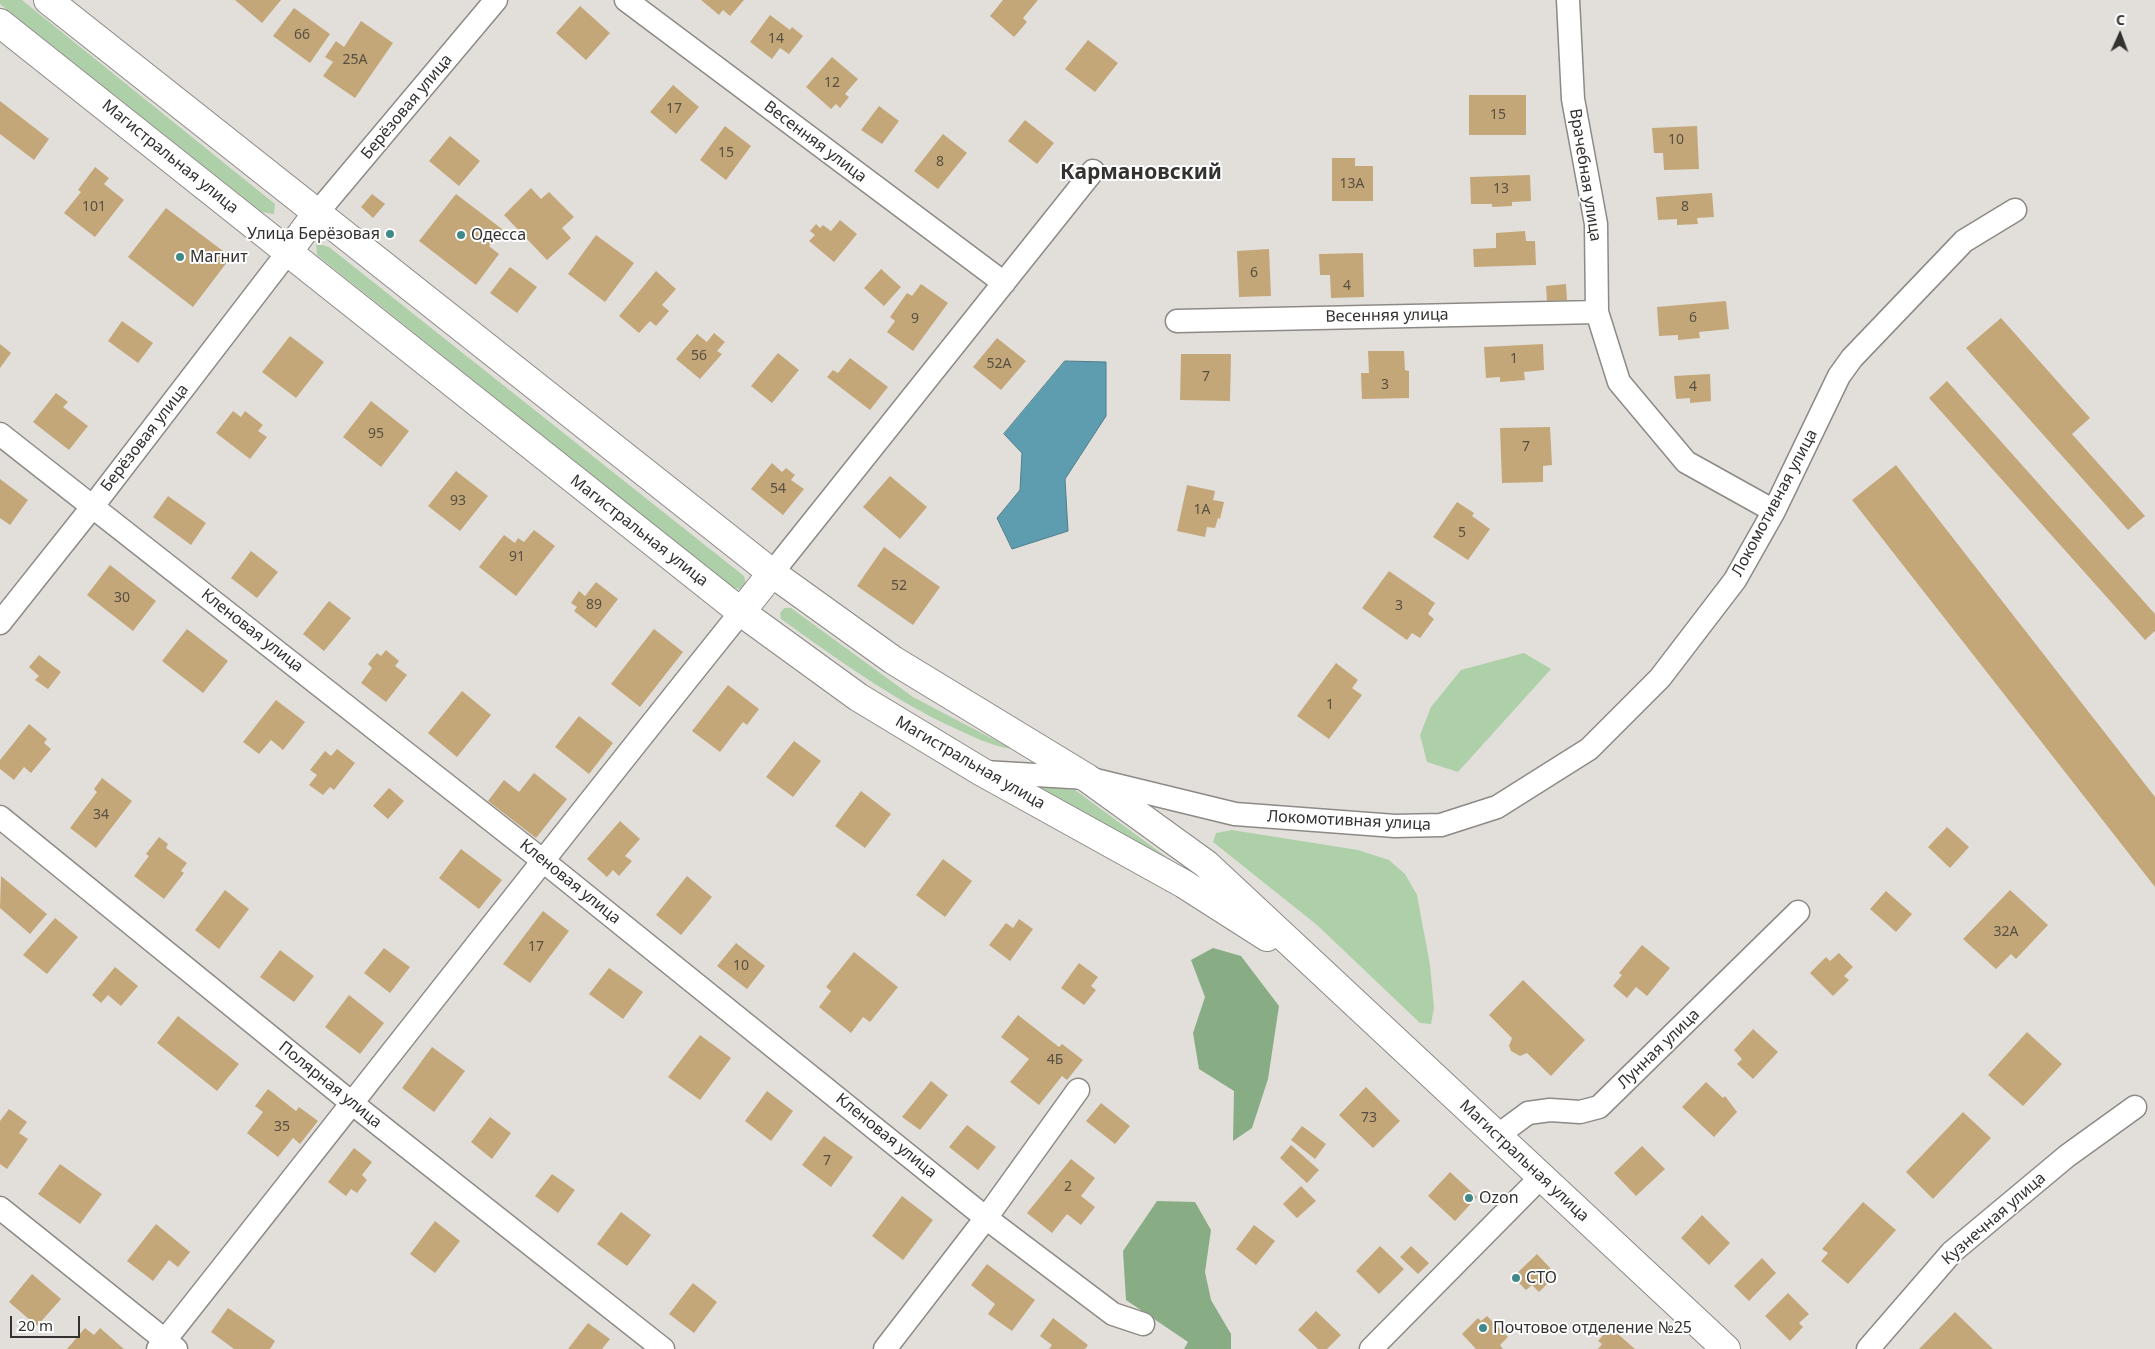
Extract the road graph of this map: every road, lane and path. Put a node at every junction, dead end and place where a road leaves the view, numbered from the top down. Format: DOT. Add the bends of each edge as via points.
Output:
graph roads {
  1 [pos="48,0"];
  2 [pos="496,0"];
  3 [pos="626,0"];
  4 [pos="1568,1"];
  5 [pos="0,23"];
  6 [pos="1093,171"];
  7 [pos="2015,210"];
  8 [pos="317,213"];
  9 [pos="288,252"];
  10 [pos="1004,283"];
  11 [pos="1597,312"];
  12 [pos="1177,321"];
  13 [pos="0,434"];
  14 [pos="93,506"];
  15 [pos="1774,511"];
  16 [pos="772,573"];
  17 [pos="741,612"];
  18 [pos="0,623"];
  19 [pos="982,772"];
  20 [pos="1087,778"];
  21 [pos="0,817"];
  22 [pos="542,860"];
  23 [pos="1798,912"];
  24 [pos="1323,972"];
  25 [pos="1078,1090"];
  26 [pos="353,1104"];
  27 [pos="2135,1107"];
  28 [pos="1497,1136"];
  29 [pos="1541,1177"];
  30 [pos="0,1208"];
  31 [pos="986,1218"];
  32 [pos="1143,1324"];
  33 [pos="166,1346"];
  34 [pos="663,1349"];
  35 [pos="885,1349"];
  36 [pos="1371,1349"];
  37 [pos="1726,1349"];
  38 [pos="1868,1349"];
  1 -- 8 [label="main road, Магистральная улица"];
  2 -- 8 [label="street, Берёзовая улица"];
  3 -- 10 [label="street, Весенняя улица"];
  4 -- 11 [label="street, Врачебная улица" via="1574,99 1596,224"];
  5 -- 9 [label="main road, Магистральная улица"];
  6 -- 10 [label="street"];
  7 -- 15 [label="street, Локомотивная улица" via="1964,241 1852,358 1839,376"];
  8 -- 9 [label="main road"];
  8 -- 16 [label="main road, Магистральная улица"];
  9 -- 14 [label="street, Берёзовая улица"];
  9 -- 17 [label="main road, Магистральная улица"];
  10 -- 16 [label="street"];
  11 -- 12 [label="street, Весенняя улица"];
  11 -- 15 [label="street, Врачебная улица" via="1619,382 1686,462"];
  13 -- 14 [label="street, Кленовая улица"];
  14 -- 18 [label="street, Берёзовая улица"];
  14 -- 22 [label="street, Кленовая улица"];
  15 -- 20 [label="street, Локомотивная улица" via="1735,580 1660,678 1589,749 1498,807 1441,825 1367,824 1234,814"];
  16 -- 17 [label="main road"];
  16 -- 20 [label="main road, Магистральная улица" via="893,660"];
  17 -- 19 [label="main road, Магистральная улица" via="858,697"];
  17 -- 22 [label="street"];
  19 -- 20 [label="street, Локомотивная улица"];
  19 -- 24 [label="main road, Магистральная улица" via="1184,884"];
  20 -- 24 [label="main road, Магистральная улица" via="1206,864"];
  21 -- 26 [label="street, Полярная улица"];
  22 -- 26 [label="street"];
  22 -- 31 [label="street, Кленовая улица"];
  23 -- 28 [label="street, Лунная улица" via="1599,1107 1580,1112 1550,1110 1528,1113"];
  24 -- 28 [label="main road, Магистральная улица"];
  25 -- 31 [label="street"];
  26 -- 33 [label="street"];
  26 -- 34 [label="street, Полярная улица"];
  27 -- 38 [label="street, Кузнечная улица" via="2067,1156 1952,1252"];
  28 -- 29 [label="main road, Магистральная улица"];
  29 -- 36 [label="street"];
  29 -- 37 [label="main road, Магистральная улица"];
  30 -- 33 [label="street"];
  31 -- 32 [label="street, Кленовая улица" via="1114,1314"];
  31 -- 35 [label="street"];
}
